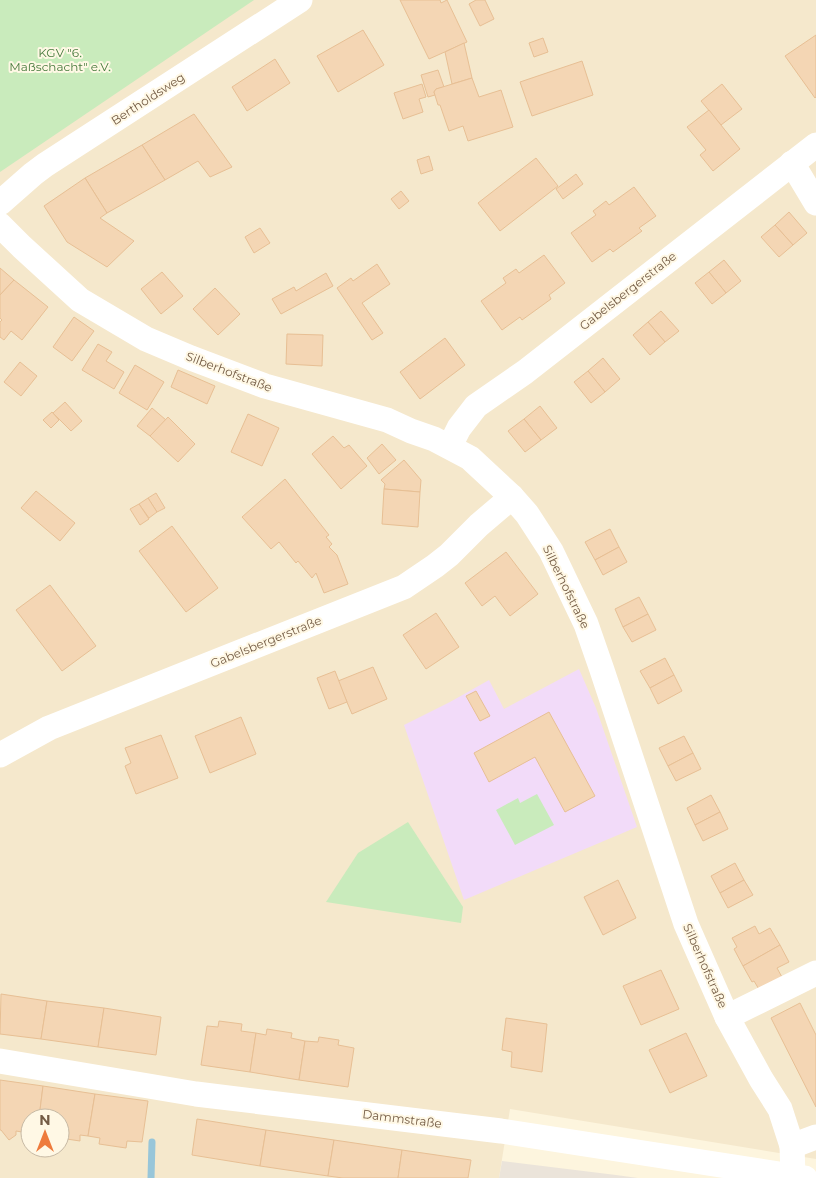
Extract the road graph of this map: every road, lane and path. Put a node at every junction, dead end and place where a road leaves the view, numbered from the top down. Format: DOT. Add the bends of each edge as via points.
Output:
graph roads {
  1 [pos="300,0"];
  2 [pos="816,146"];
  3 [pos="792,163"];
  4 [pos="0,203"];
  5 [pos="816,203"];
  6 [pos="0,225"];
  7 [pos="450,446"];
  8 [pos="512,497"];
  9 [pos="0,754"];
  10 [pos="816,973"];
  11 [pos="727,1017"];
  12 [pos="0,1060"];
  13 [pos="816,1137"];
  14 [pos="792,1146"];
  15 [pos="799,1177"];
  1 -- 4 [label="street, Bertholdsweg" via="45,165"];
  2 -- 3 [label="street, Gabelsbergerstraße"];
  3 -- 5 [label="street"];
  3 -- 7 [label="street, Gabelsbergerstraße" via="525,372 476,406"];
  6 -- 7 [label="street, Silberhofstraße" via="80,300 146,339 256,383 387,420"];
  7 -- 8 [label="street, Silberhofstraße" via="470,458"];
  8 -- 9 [label="street, Gabelsbergerstraße" via="435,566 404,587 49,728"];
  8 -- 11 [label="street, Silberhofstraße" via="551,551 586,624 686,924"];
  10 -- 11 [label="street"];
  11 -- 14 [label="street, Silberhofstraße" via="780,1109"];
  12 -- 15 [label="street, Dammstraße" via="196,1094 501,1132"];
  13 -- 14 [label="street"];
  14 -- 15 [label="street, Silberhofstraße"];
}
